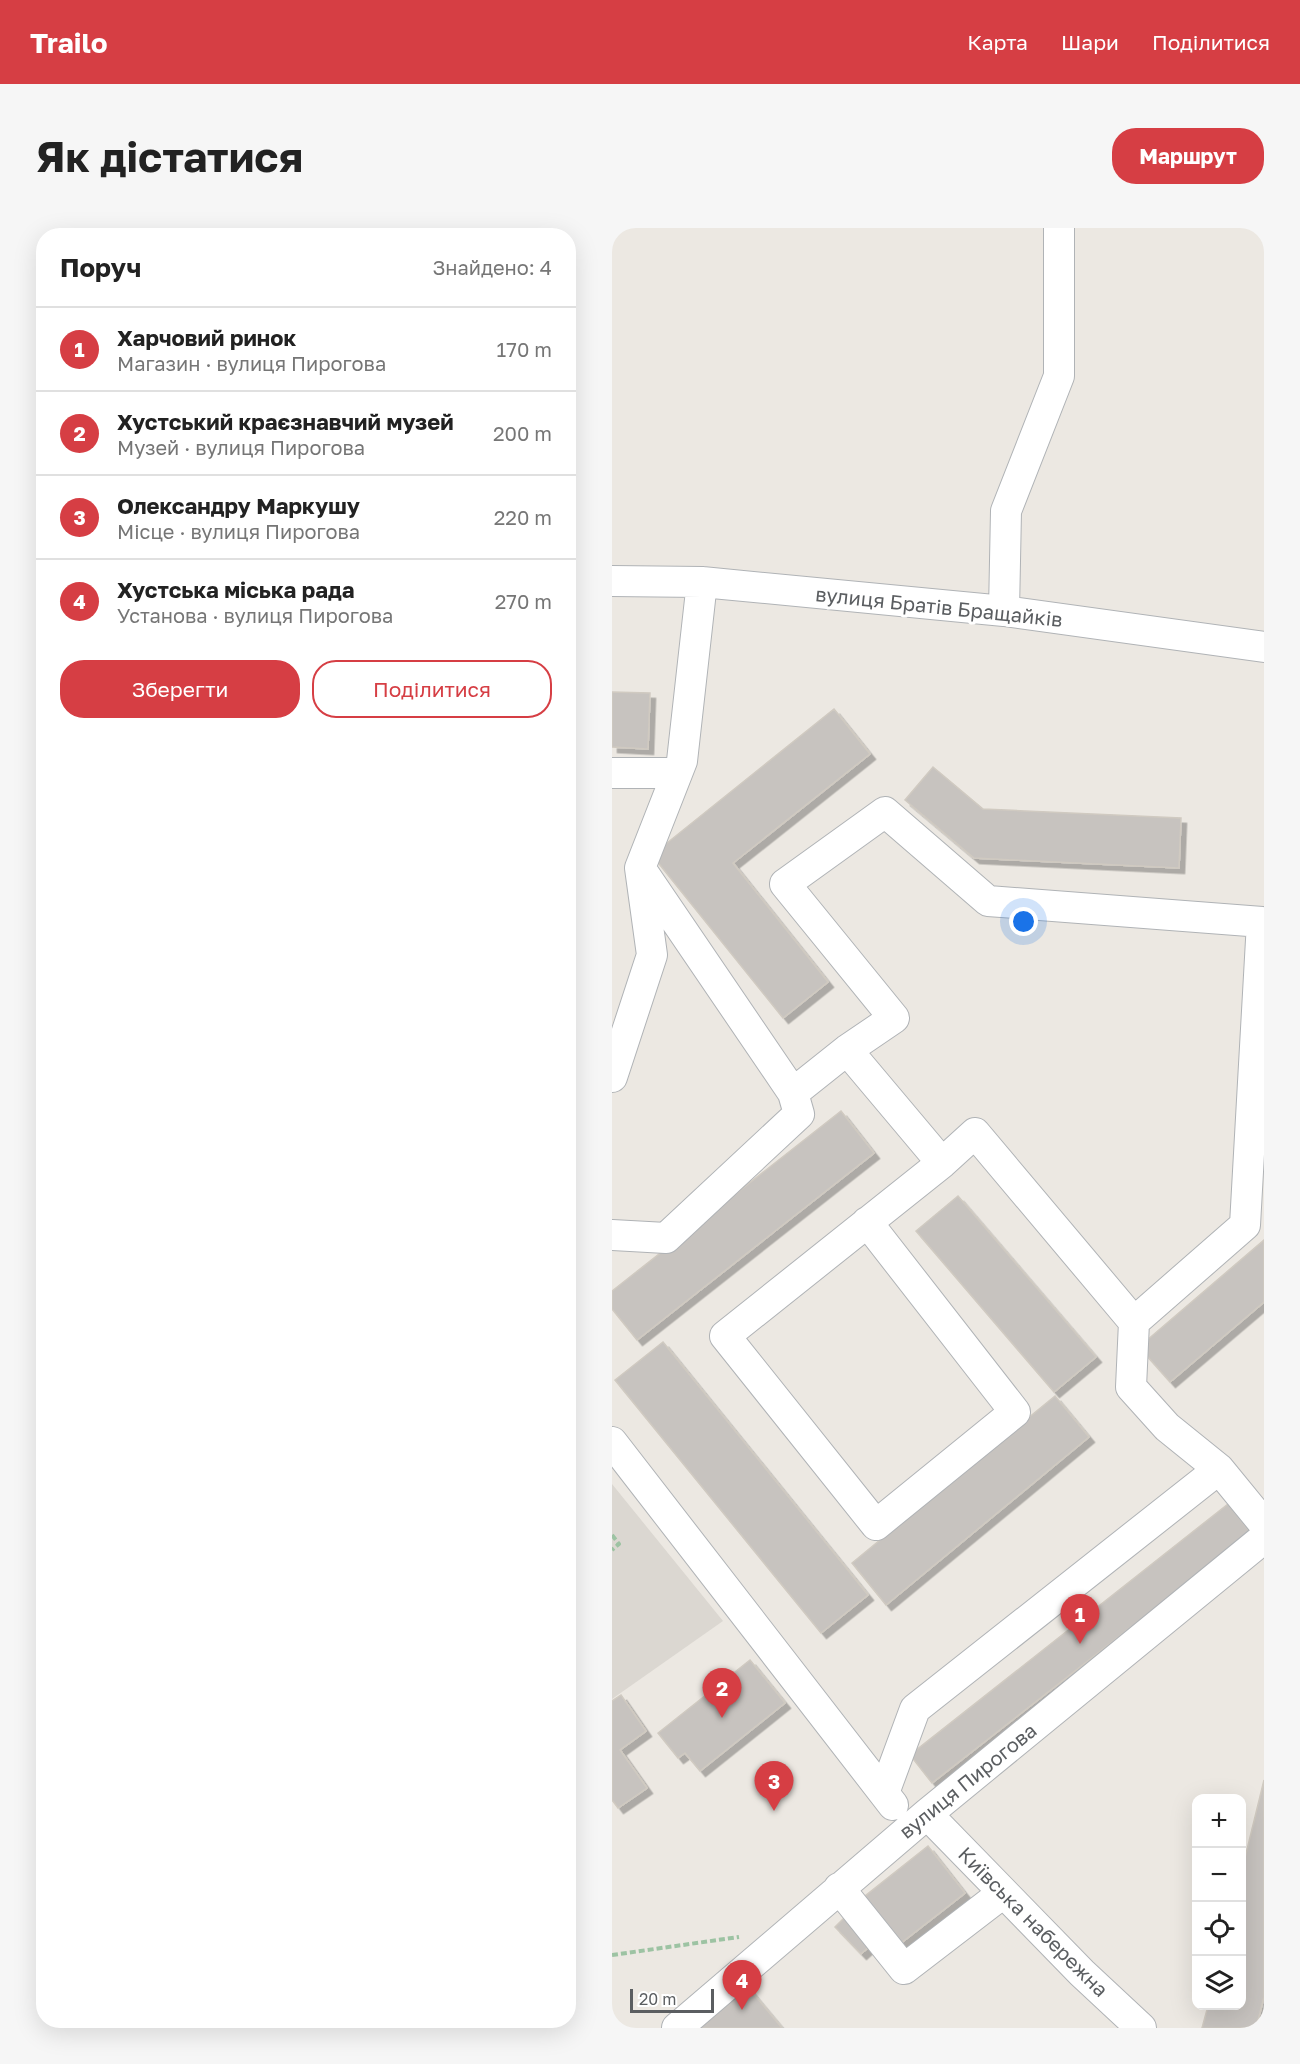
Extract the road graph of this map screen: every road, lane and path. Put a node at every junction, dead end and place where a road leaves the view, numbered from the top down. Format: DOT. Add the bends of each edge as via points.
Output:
graph roads {
  1 [pos="1059,228"];
  2 [pos="612,581"];
  3 [pos="702,582"];
  4 [pos="1004,611"];
  5 [pos="1264,647"];
  6 [pos="612,773"];
  7 [pos="677,773"];
  8 [pos="640,868"];
  9 [pos="847,1050"];
  10 [pos="612,1077"];
  11 [pos="793,1093"];
  12 [pos="942,1163"];
  13 [pos="867,1222"];
  14 [pos="612,1235"];
  15 [pos="1134,1322"];
  16 [pos="612,1442"];
  17 [pos="1219,1469"];
  18 [pos="1264,1524"];
  19 [pos="612,1535"];
  20 [pos="1264,1538"];
  21 [pos="612,1550"];
  22 [pos="884,1793"];
  23 [pos="919,1821"];
  24 [pos="840,1888"];
  25 [pos="1003,1893"];
  26 [pos="742,1936"];
  27 [pos="612,1955"];
  28 [pos="676,2028"];
  29 [pos="1141,2028"];
  1 -- 4 [label="street" via="1059,376 1006,511"];
  2 -- 3 [label="street, вулиця Братів Бращайків"];
  3 -- 4 [label="street, вулиця Братів Бращайків"];
  3 -- 7 [label="street" via="682,761"];
  4 -- 5 [label="street, вулиця Братів Бращайків"];
  6 -- 7 [label="street"];
  7 -- 8 [label="street"];
  8 -- 10 [label="street" via="652,955"];
  8 -- 11 [label="street"];
  9 -- 11 [label="street"];
  9 -- 12 [label="street"];
  9 -- 15 [label="street" via="894,1018 785,884 885,812 988,901 1262,922 1245,1224"];
  11 -- 14 [label="street" via="799,1114 666,1238"];
  12 -- 13 [label="street"];
  12 -- 15 [label="street" via="975,1133"];
  13 -- 13 [label="street" via="1015,1412 876,1525 724,1336"];
  15 -- 17 [label="street" via="1131,1387 1167,1427"];
  16 -- 22 [label="street, Київська набережна"];
  17 -- 18 [label="street"];
  17 -- 22 [label="street" via="915,1709"];
  19 -- 21 [label="path" via="619,1544"];
  20 -- 23 [label="street, вулиця Пирогова"];
  22 -- 23 [label="street, Київська набережна"];
  23 -- 24 [label="street, вулиця Пирогова"];
  23 -- 25 [label="street, Київська набережна"];
  24 -- 25 [label="street" via="904,1969"];
  24 -- 28 [label="street, вулиця Пирогова"];
  25 -- 29 [label="street, Київська набережна"];
  26 -- 27 [label="path"];
}
